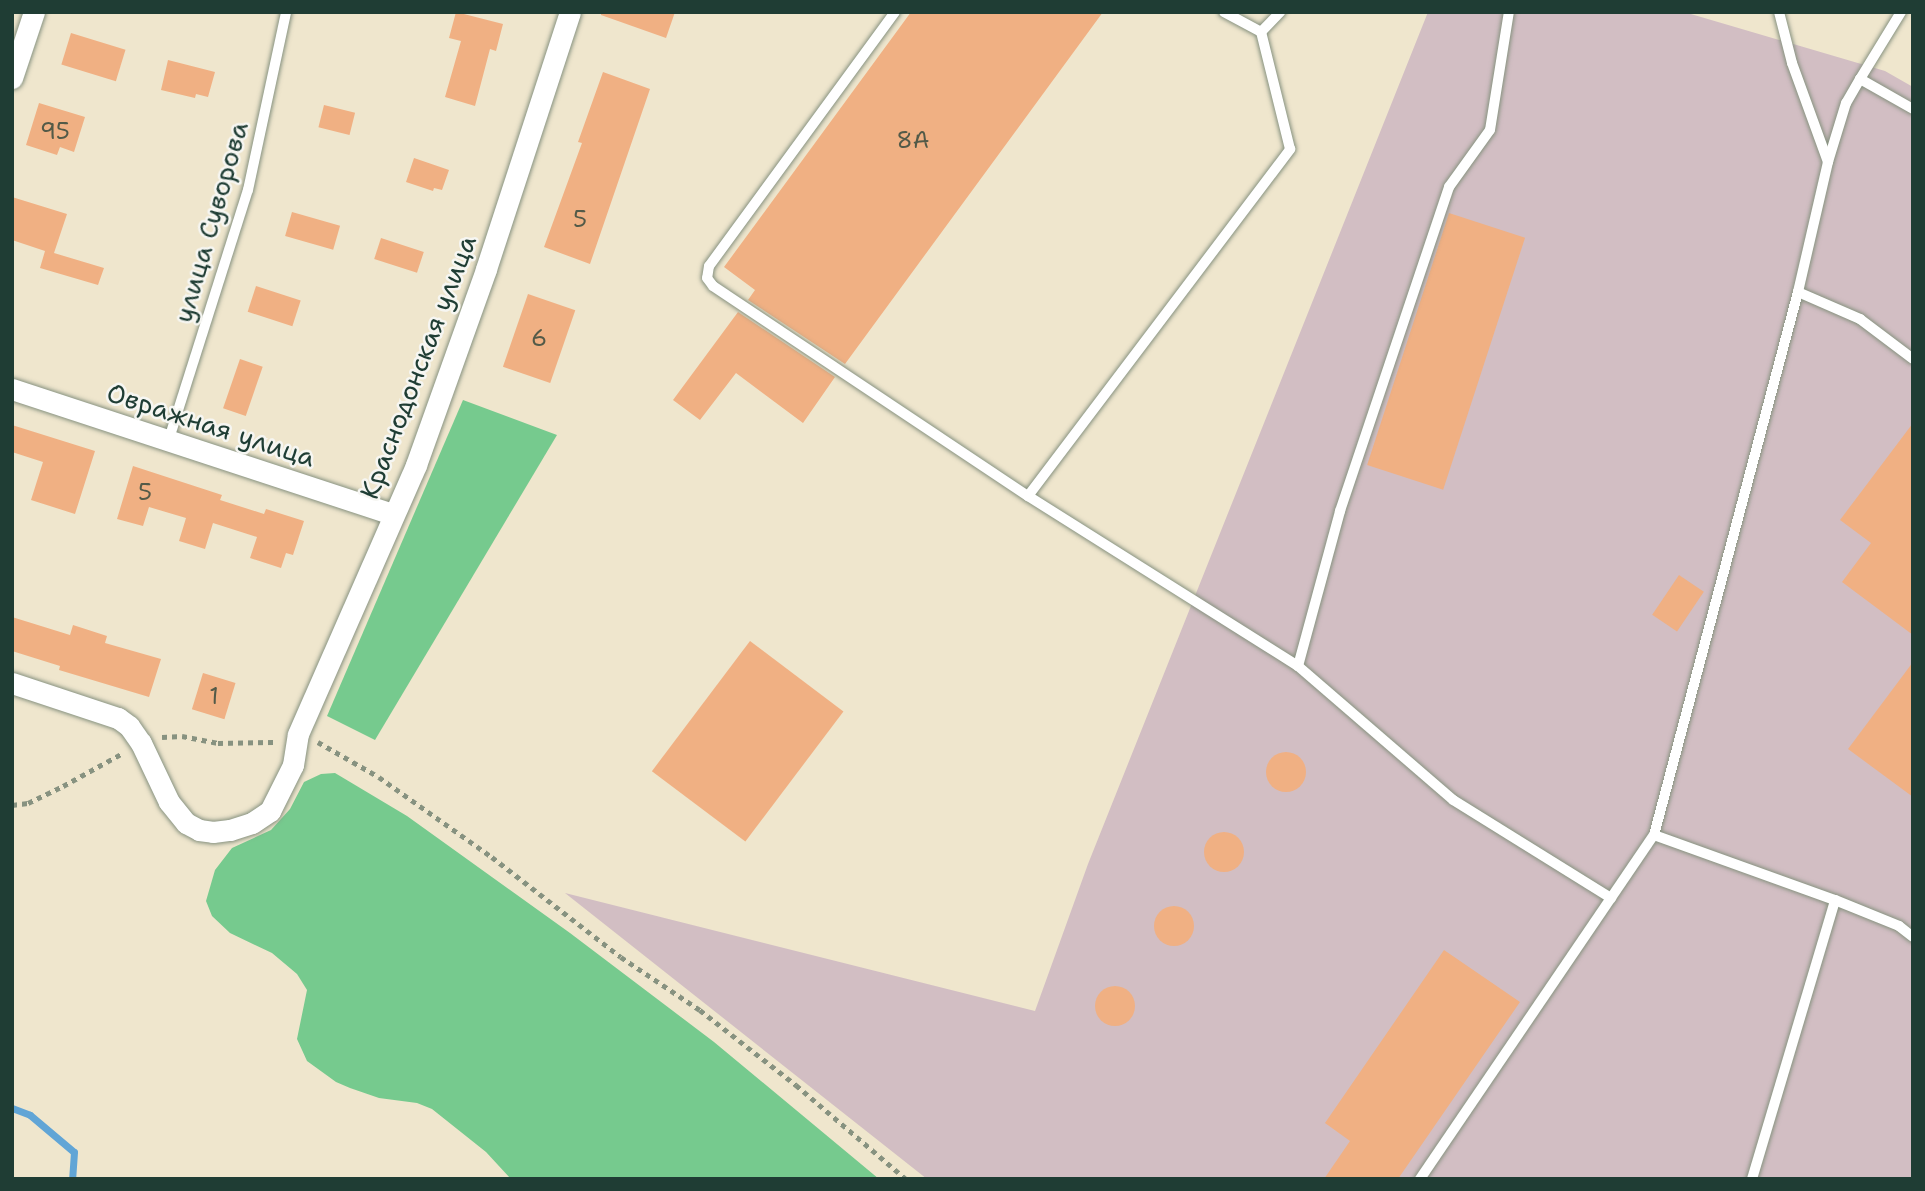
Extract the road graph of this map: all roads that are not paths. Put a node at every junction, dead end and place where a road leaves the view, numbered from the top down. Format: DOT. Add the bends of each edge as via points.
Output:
graph roads {
  1 [pos="34,12"];
  2 [pos="286,12"];
  3 [pos="570,12"];
  4 [pos="895,12"];
  5 [pos="1224,12"];
  6 [pos="1280,12"];
  7 [pos="1509,12"];
  8 [pos="1779,12"];
  9 [pos="1901,12"];
  10 [pos="1261,32"];
  11 [pos="12,78"];
  12 [pos="1860,79"];
  13 [pos="1913,109"];
  14 [pos="1828,162"];
  15 [pos="1798,292"];
  16 [pos="1913,359"];
  17 [pos="12,389"];
  18 [pos="168,442"];
  19 [pos="1028,496"];
  20 [pos="393,514"];
  21 [pos="1298,666"];
  22 [pos="12,683"];
  23 [pos="1654,835"];
  24 [pos="1611,898"];
  25 [pos="1835,900"];
  26 [pos="1913,937"];
  27 [pos="1420,1179"];
  28 [pos="1752,1179"];
  1 -- 11 [label="street"];
  2 -- 18 [label="lane, улица Суворова" via="248,190"];
  3 -- 20 [label="street, Краснодонская улица" via="482,282 416,465"];
  4 -- 19 [label="lane" via="709,266 707,278"];
  5 -- 10 [label="lane"];
  6 -- 10 [label="lane"];
  7 -- 21 [label="lane" via="1490,130 1449,187 1340,510"];
  8 -- 14 [label="lane"];
  9 -- 12 [label="lane"];
  10 -- 19 [label="lane" via="1290,149"];
  12 -- 13 [label="lane"];
  12 -- 14 [label="lane" via="1846,103"];
  14 -- 15 [label="lane"];
  15 -- 16 [label="lane" via="1860,319"];
  15 -- 23 [label="lane"];
  17 -- 18 [label="street, Овражная улица"];
  18 -- 20 [label="street, Овражная улица"];
  19 -- 21 [label="lane"];
  20 -- 22 [label="street, Краснодонская улица" via="298,734 293,765 270,811 252,823 213,832 186,823 129,726 118,718"];
  21 -- 24 [label="lane" via="1452,800"];
  23 -- 24 [label="lane"];
  23 -- 25 [label="lane"];
  24 -- 27 [label="lane"];
  25 -- 26 [label="lane" via="1899,926"];
  25 -- 28 [label="lane"];
}
